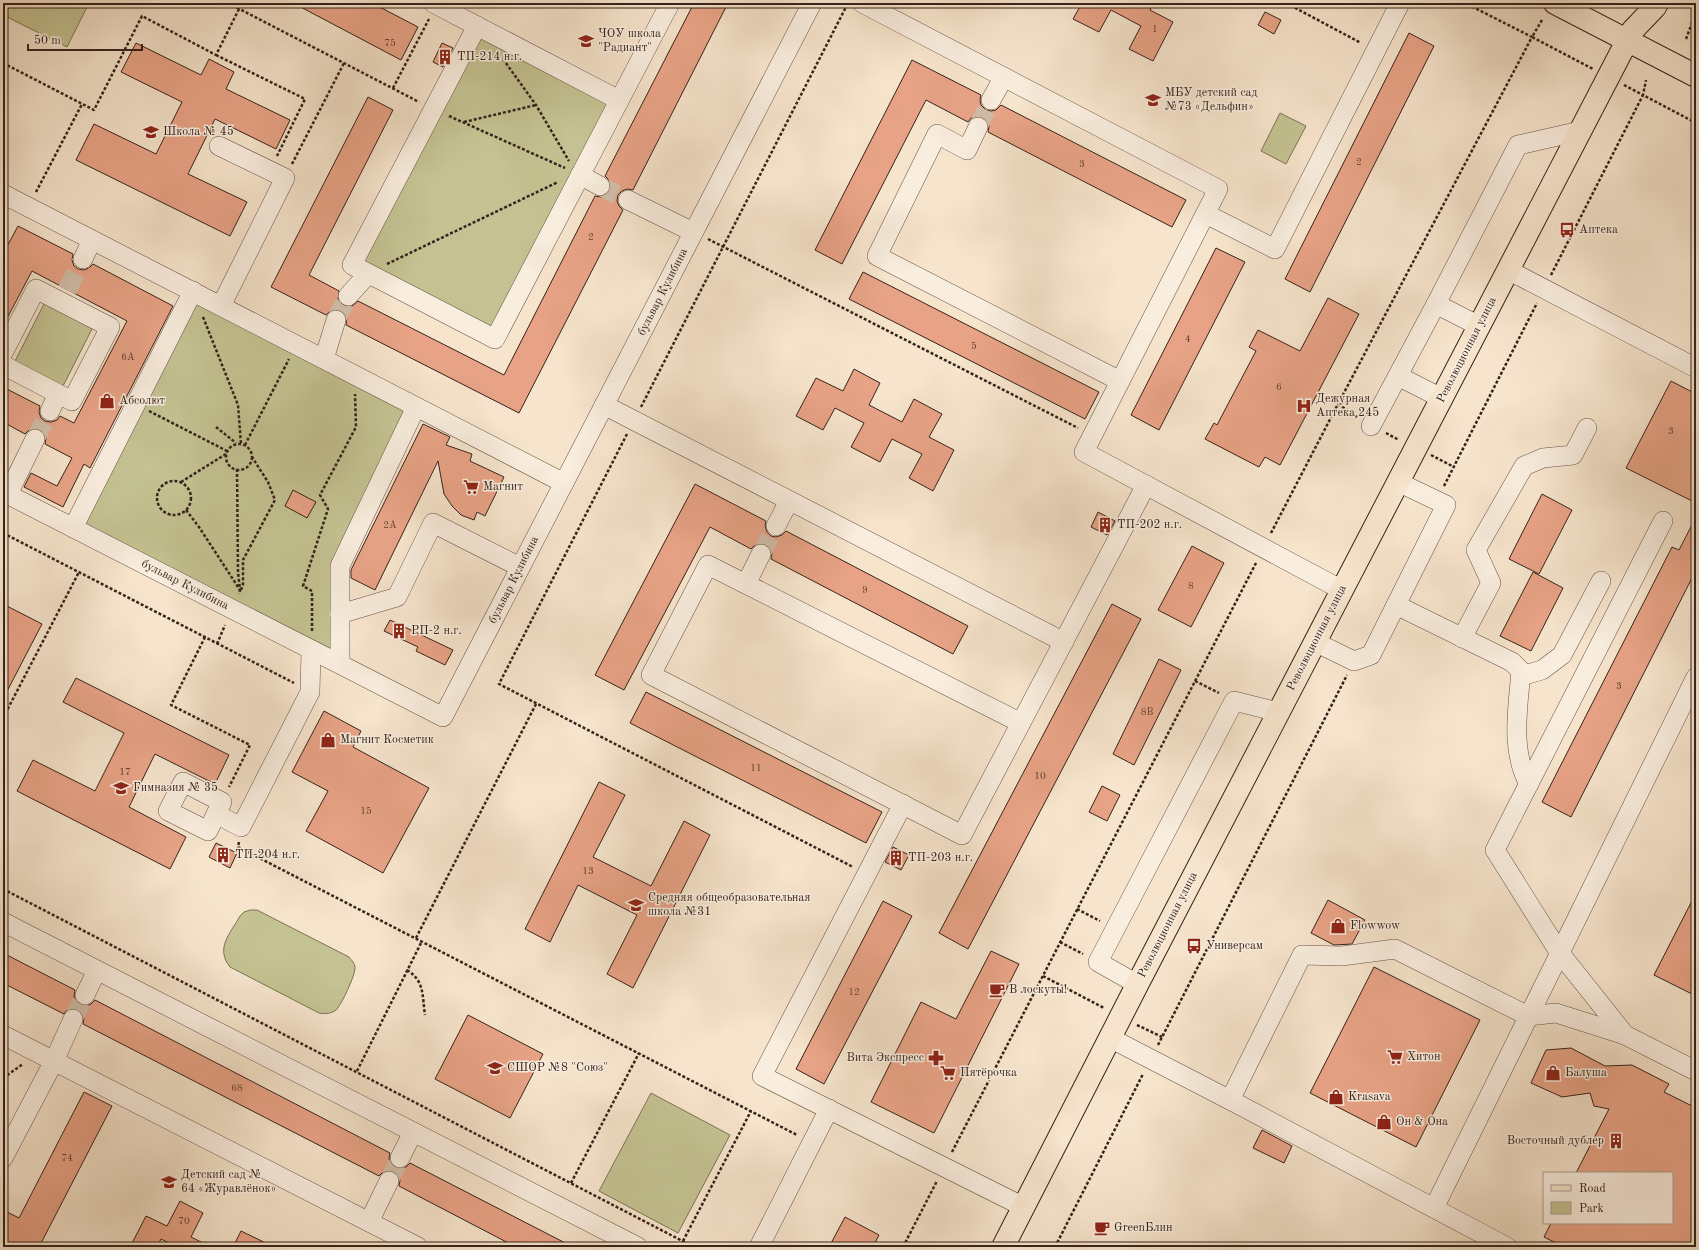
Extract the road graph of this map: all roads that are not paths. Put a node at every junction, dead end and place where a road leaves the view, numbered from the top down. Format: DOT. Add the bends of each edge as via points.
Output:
graph roads {
  1 [pos="812,3"];
  2 [pos="862,3"];
  3 [pos="1400,3"];
  4 [pos="1634,3"];
  5 [pos="1657,3"];
  6 [pos="669,4"];
  7 [pos="432,10"];
  8 [pos="1549,11"];
  9 [pos="477,26"];
  10 [pos="1630,35"];
  11 [pos="1696,76"];
  12 [pos="1004,77"];
  13 [pos="619,100"];
  14 [pos="991,100"];
  15 [pos="978,127"];
  16 [pos="1580,131"];
  17 [pos="219,146"];
  18 [pos="578,174"];
  19 [pos="600,186"];
  20 [pos="4,198"];
  21 [pos="628,200"];
  22 [pos="1206,214"];
  23 [pos="693,232"];
  24 [pos="92,240"];
  25 [pos="83,259"];
  26 [pos="1508,270"];
  27 [pos="368,274"];
  28 [pos="193,291"];
  29 [pos="348,296"];
  30 [pos="1436,304"];
  31 [pos="221,306"];
  32 [pos="336,320"];
  33 [pos="1479,326"];
  34 [pos="3,353"];
  35 [pos="324,359"];
  36 [pos="3,365"];
  37 [pos="1696,368"];
  38 [pos="1398,376"];
  39 [pos="1120,381"];
  40 [pos="58,394"];
  41 [pos="1441,398"];
  42 [pos="604,405"];
  43 [pos="416,406"];
  44 [pos="50,411"];
  45 [pos="1371,426"];
  46 [pos="1587,428"];
  47 [pos="35,439"];
  48 [pos="564,482"];
  49 [pos="1398,482"];
  50 [pos="1146,485"];
  51 [pos="5,493"];
  52 [pos="789,501"];
  53 [pos="1663,521"];
  54 [pos="776,526"];
  55 [pos="73,528"];
  56 [pos="761,554"];
  57 [pos="520,567"];
  58 [pos="1601,581"];
  59 [pos="746,584"];
  60 [pos="1342,590"];
  61 [pos="1396,605"];
  62 [pos="340,614"];
  63 [pos="1462,638"];
  64 [pos="1064,642"];
  65 [pos="1315,642"];
  66 [pos="311,650"];
  67 [pos="340,664"];
  68 [pos="1521,676"];
  69 [pos="1696,677"];
  70 [pos="1689,708"];
  71 [pos="1278,712"];
  72 [pos="1021,723"];
  73 [pos="1529,784"];
  74 [pos="903,804"];
  75 [pos="219,808"];
  76 [pos="3,922"];
  77 [pos="1559,952"];
  78 [pos="97,970"];
  79 [pos="1137,984"];
  80 [pos="85,995"];
  81 [pos="1528,1016"];
  82 [pos="73,1019"];
  83 [pos="3,1035"];
  84 [pos="1625,1035"];
  85 [pos="1110,1038"];
  86 [pos="46,1057"];
  87 [pos="1696,1071"];
  88 [pos="1230,1100"];
  89 [pos="828,1109"];
  90 [pos="413,1132"];
  91 [pos="3,1158"];
  92 [pos="400,1158"];
  93 [pos="389,1181"];
  94 [pos="1024,1207"];
  95 [pos="1434,1208"];
  96 [pos="369,1222"];
  97 [pos="418,1247"];
  98 [pos="638,1247"];
  99 [pos="758,1247"];
  100 [pos="1004,1247"];
  101 [pos="1507,1247"];
  1 -- 23 [label="street, бульвар Кулибина"];
  2 -- 12 [label="street"];
  3 -- 22 [label="street" via="1275,249"];
  4 -- 10 [label="main road"];
  5 -- 10 [label="main road"];
  6 -- 13 [label="street"];
  7 -- 9 [label="street"];
  8 -- 10 [label="main road"];
  9 -- 13 [label="street"];
  9 -- 27 [label="street" via="352,266"];
  10 -- 11 [label="main road"];
  10 -- 16 [label="main road, Революционная улица"];
  12 -- 14 [label="street"];
  12 -- 22 [label="street" via="1218,189"];
  13 -- 18 [label="street"];
  15 -- 39 [label="street" via="967,150 936,134 876,256"];
  16 -- 26 [label="main road, Революционная улица"];
  16 -- 30 [label="street" via="1518,145"];
  17 -- 31 [label="street" via="277,175"];
  18 -- 19 [label="street"];
  18 -- 27 [label="street" via="495,339"];
  20 -- 24 [label="street" via="29,207"];
  21 -- 23 [label="street"];
  22 -- 39 [label="street"];
  23 -- 42 [label="street, бульвар Кулибина"];
  24 -- 25 [label="street"];
  24 -- 28 [label="street"];
  26 -- 33 [label="main road, Революционная улица"];
  26 -- 37 [label="street"];
  27 -- 29 [label="street"];
  28 -- 31 [label="street"];
  28 -- 55 [label="street"];
  30 -- 33 [label="street"];
  30 -- 38 [label="street"];
  31 -- 35 [label="street"];
  32 -- 35 [label="street"];
  33 -- 41 [label="main road, Революционная улица"];
  34 -- 40 [label="street" via="36,289 64,295 110,326 72,401"];
  35 -- 43 [label="street"];
  36 -- 40 [label="street"];
  38 -- 41 [label="street"];
  38 -- 45 [label="street"];
  39 -- 50 [label="street" via="1084,452"];
  40 -- 44 [label="street"];
  41 -- 49 [label="main road, Революционная улица"];
  42 -- 48 [label="street, бульвар Кулибина"];
  42 -- 52 [label="street"];
  43 -- 48 [label="street"];
  43 -- 62 [label="street" via="340,566"];
  46 -- 63 [label="street" via="1573,455 1543,458 1524,466 1476,550 1491,583"];
  47 -- 51 [label="street"];
  48 -- 57 [label="street, бульвар Кулибина"];
  49 -- 60 [label="main road, Революционная улица"];
  49 -- 61 [label="street" via="1446,505"];
  50 -- 60 [label="street"];
  50 -- 64 [label="street"];
  51 -- 55 [label="street, бульвар Кулибина"];
  52 -- 54 [label="street"];
  52 -- 64 [label="street"];
  53 -- 73 [label="street"];
  55 -- 66 [label="street, бульвар Кулибина"];
  56 -- 59 [label="street"];
  57 -- 62 [label="street" via="433,523 397,596"];
  57 -- 67 [label="street, бульвар Кулибина" via="443,717"];
  58 -- 68 [label="street" via="1562,655 1542,670"];
  59 -- 72 [label="street"];
  59 -- 74 [label="street" via="708,565 651,674"];
  60 -- 65 [label="main road, Революционная улица"];
  61 -- 63 [label="street"];
  61 -- 65 [label="street" via="1371,654 1354,661"];
  62 -- 67 [label="street"];
  63 -- 68 [label="street" via="1512,662 1521,671"];
  64 -- 72 [label="street"];
  65 -- 71 [label="main road, Революционная улица"];
  66 -- 67 [label="street, бульвар Кулибина"];
  66 -- 75 [label="street" via="310,692 241,827"];
  68 -- 73 [label="street" via="1516,730 1523,773"];
  69 -- 70 [label="street"];
  70 -- 77 [label="street"];
  71 -- 79 [label="main road, Революционная улица"];
  71 -- 79 [label="street" via="1234,701 1098,962"];
  72 -- 74 [label="street" via="962,835"];
  73 -- 77 [label="street" via="1495,850"];
  74 -- 89 [label="street" via="762,1076"];
  76 -- 78 [label="street"];
  77 -- 81 [label="street"];
  77 -- 84 [label="street"];
  78 -- 80 [label="street"];
  78 -- 90 [label="street"];
  79 -- 85 [label="main road, Революционная улица"];
  81 -- 84 [label="street" via="1556,1013"];
  81 -- 88 [label="street" via="1395,949 1342,956 1302,955"];
  81 -- 95 [label="street"];
  82 -- 86 [label="street"];
  83 -- 86 [label="street"];
  84 -- 87 [label="street"];
  85 -- 88 [label="street"];
  85 -- 94 [label="main road, Революционная улица"];
  86 -- 91 [label="street"];
  86 -- 96 [label="street"];
  88 -- 95 [label="street"];
  89 -- 94 [label="street"];
  89 -- 99 [label="street"];
  90 -- 92 [label="street"];
  90 -- 98 [label="street"];
  93 -- 96 [label="street"];
  94 -- 100 [label="main road, Революционная улица"];
  95 -- 101 [label="street"];
  96 -- 97 [label="street"];
}
